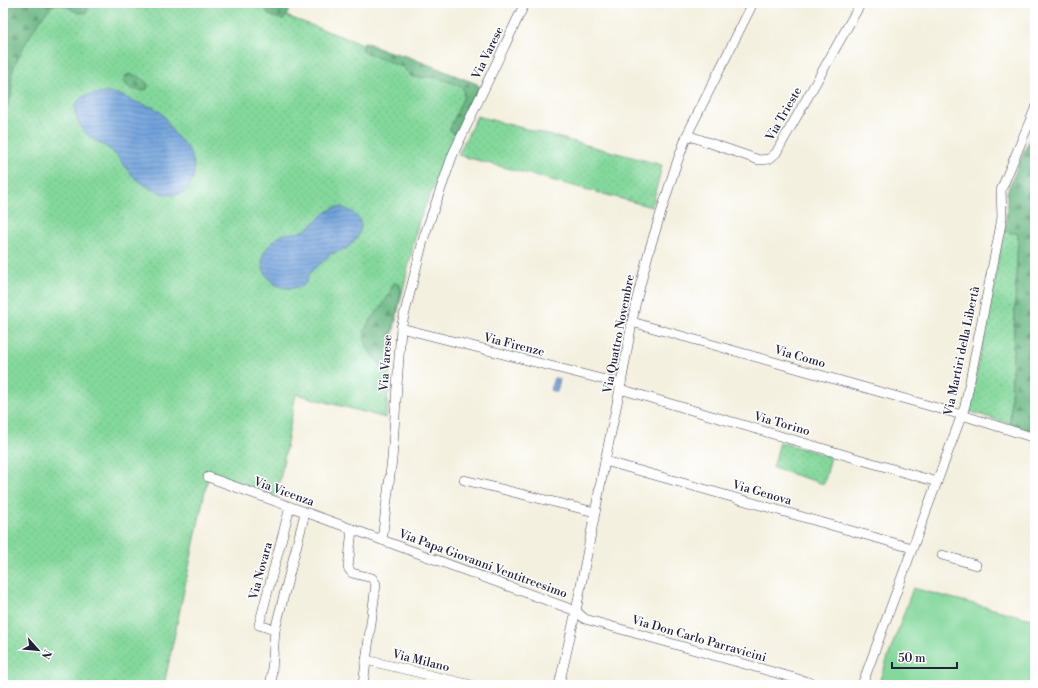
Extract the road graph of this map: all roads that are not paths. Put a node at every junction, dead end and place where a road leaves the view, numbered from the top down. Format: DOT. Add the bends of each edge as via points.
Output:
graph roads {
  1 [pos="525,3"];
  2 [pos="753,3"];
  3 [pos="861,3"];
  4 [pos="1035,109"];
  5 [pos="687,135"];
  6 [pos="632,322"];
  7 [pos="401,328"];
  8 [pos="621,387"];
  9 [pos="962,415"];
  10 [pos="1035,438"];
  11 [pos="605,461"];
  12 [pos="208,477"];
  13 [pos="464,480"];
  14 [pos="937,482"];
  15 [pos="290,507"];
  16 [pos="305,512"];
  17 [pos="595,512"];
  18 [pos="352,529"];
  19 [pos="382,540"];
  20 [pos="912,548"];
  21 [pos="942,555"];
  22 [pos="976,565"];
  23 [pos="576,611"];
  24 [pos="275,630"];
  25 [pos="366,660"];
  26 [pos="270,685"];
  27 [pos="363,685"];
  28 [pos="471,685"];
  29 [pos="558,685"];
  30 [pos="819,685"];
  31 [pos="862,685"];
  1 -- 7 [label="street, Via Varese" via="453,154 424,237"];
  2 -- 5 [label="street, Via Quattro Novembre"];
  3 -- 5 [label="street, Via Trieste" via="776,153 769,159 759,160"];
  4 -- 9 [label="street, Via Martiri della Libertà" via="1001,192 1000,229"];
  5 -- 6 [label="street, Via Quattro Novembre" via="651,244"];
  6 -- 8 [label="street, Via Quattro Novembre"];
  6 -- 9 [label="street, Via Como"];
  7 -- 8 [label="street, Via Firenze"];
  7 -- 19 [label="street, Via Varese" via="392,459"];
  8 -- 11 [label="street, Via Quattro Novembre"];
  8 -- 14 [label="street, Via Torino"];
  9 -- 10 [label="street, Via Como"];
  9 -- 14 [label="street, Via Martiri della Libertà"];
  11 -- 17 [label="street, Via Quattro Novembre"];
  11 -- 20 [label="street, Via Genova"];
  12 -- 15 [label="street, Via Vicenza"];
  13 -- 17 [label="street"];
  14 -- 20 [label="street, Via Martiri della Libertà"];
  15 -- 16 [label="street, Via Vicenza"];
  15 -- 24 [label="street, Via Novara" via="259,625"];
  16 -- 18 [label="street, Via Vicenza"];
  16 -- 24 [label="street"];
  17 -- 23 [label="street, Via Quattro Novembre"];
  18 -- 19 [label="street"];
  18 -- 25 [label="street" via="348,568 352,573 372,578 376,584"];
  19 -- 23 [label="street, Via Papa Giovanni Ventitreesimo"];
  20 -- 31 [label="street, Via Martiri della Libertà"];
  21 -- 22 [label="street"];
  23 -- 29 [label="street, Via Quattro Novembre"];
  23 -- 30 [label="street, Via Don Carlo Parravicini" via="585,619"];
  24 -- 26 [label="street"];
  25 -- 27 [label="street"];
  25 -- 28 [label="street, Via Milano"];
}
